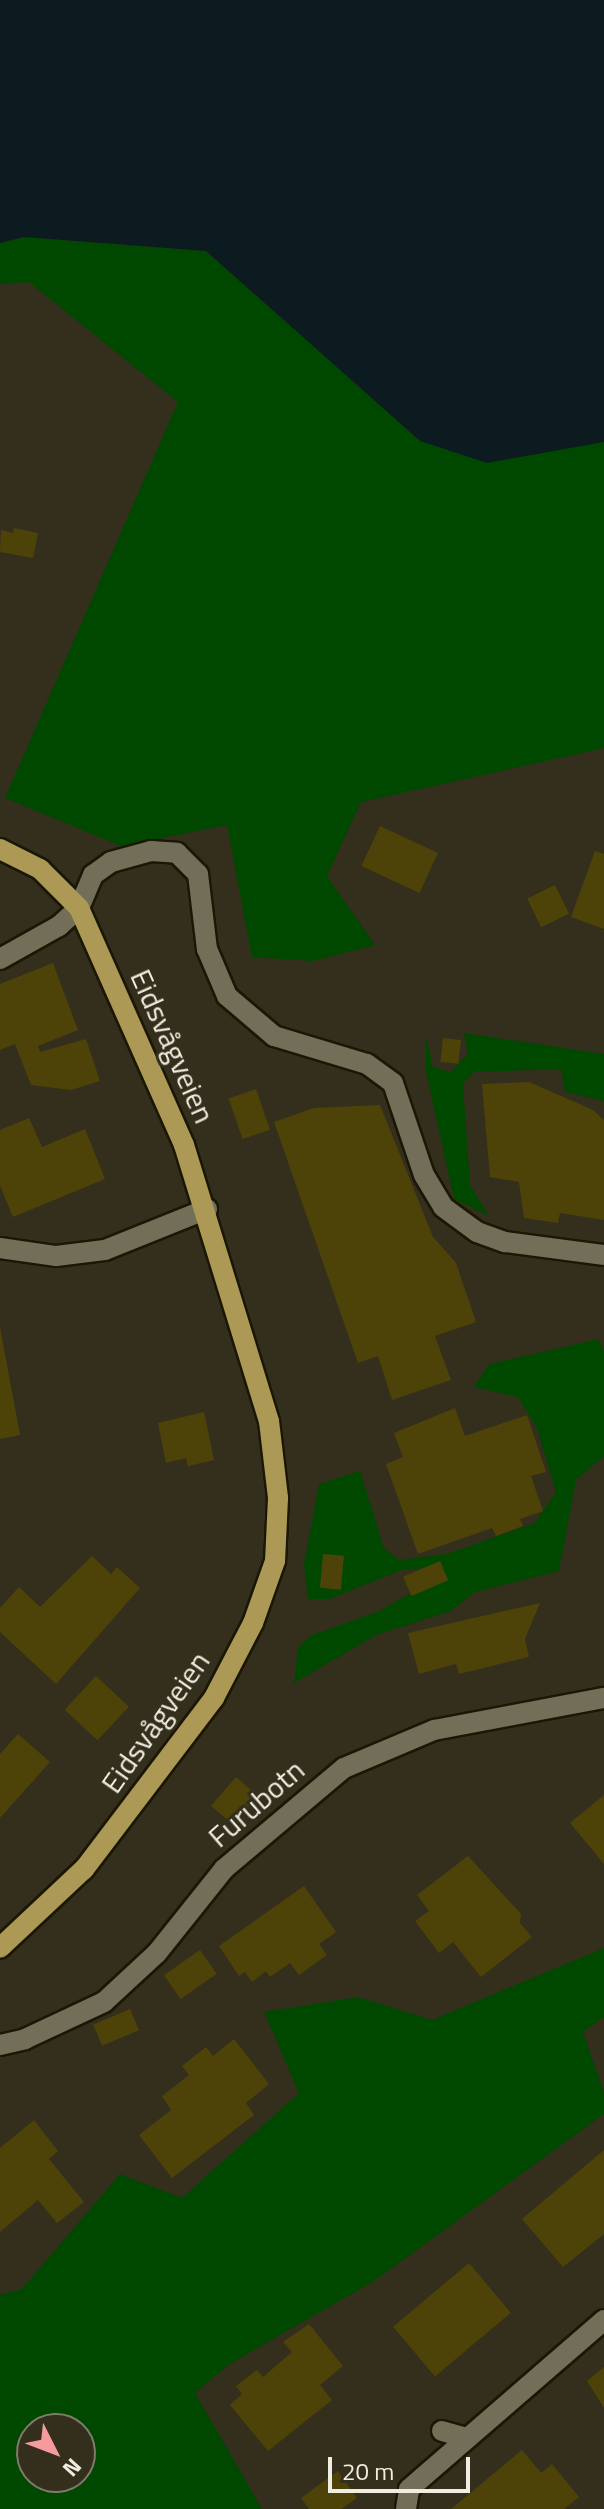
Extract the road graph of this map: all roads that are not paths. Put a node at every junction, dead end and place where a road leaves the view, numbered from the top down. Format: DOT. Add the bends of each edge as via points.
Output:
graph roads {
  1 [pos="0,849"];
  2 [pos="79,908"];
  3 [pos="0,959"];
  4 [pos="207,1209"];
  5 [pos="0,1248"];
  6 [pos="604,1255"];
  7 [pos="604,1698"];
  8 [pos="0,1948"];
  9 [pos="0,2045"];
  10 [pos="604,2320"];
  11 [pos="442,2431"];
  12 [pos="467,2438"];
  13 [pos="406,2509"];
  1 -- 2 [label="main road, Eidsvågveien" via="40,869"];
  2 -- 3 [label="street"];
  2 -- 4 [label="main road, Eidsvågveien"];
  2 -- 6 [label="street" via="93,875 111,862 151,851 177,853 198,874 207,949 227,996 274,1036 367,1064 393,1083 424,1175 443,1207 477,1232 505,1242"];
  4 -- 5 [label="street" via="105,1250 56,1256"];
  4 -- 8 [label="main road, Eidsvågveien" via="269,1421 278,1498 275,1561 237,1656 187,1739 84,1869"];
  7 -- 9 [label="street, Furubotn" via="434,1730 344,1768 224,1869 157,1953 104,2002 25,2039"];
  10 -- 12 [label="street"];
  11 -- 12 [label="street"];
  12 -- 13 [label="street" via="409,2489"];
}
